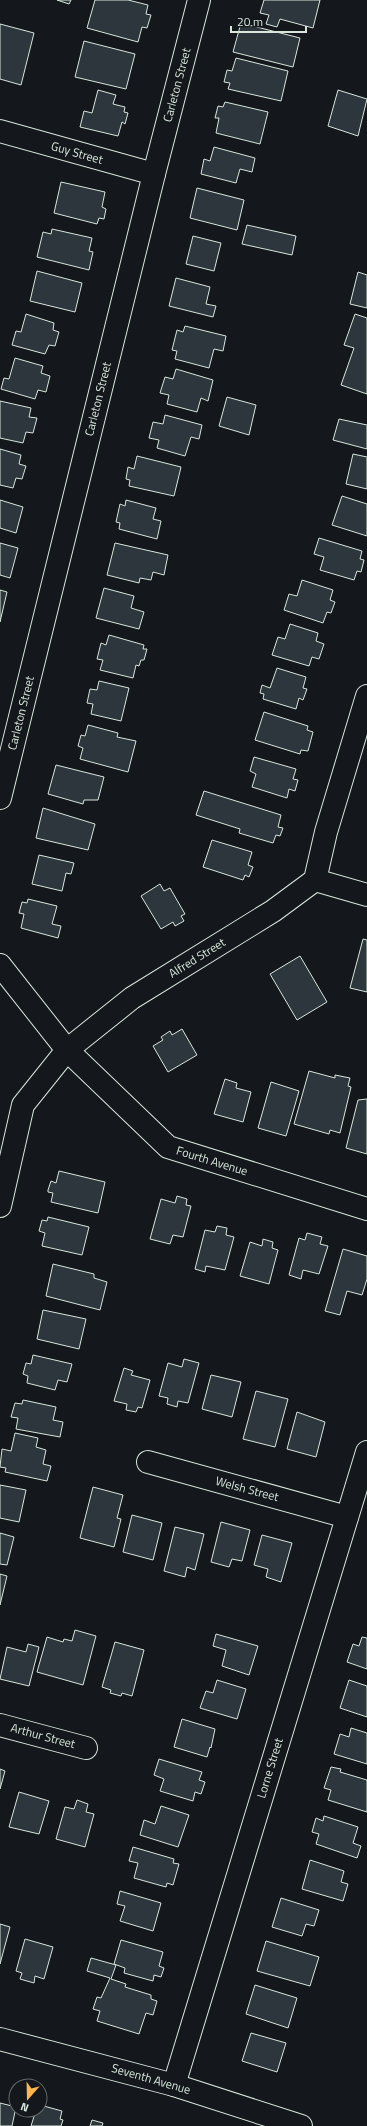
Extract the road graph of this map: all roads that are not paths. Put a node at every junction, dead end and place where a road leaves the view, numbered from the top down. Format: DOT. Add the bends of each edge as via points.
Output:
graph roads {
  1 [pos="199,0"];
  2 [pos="0,131"];
  3 [pos="154,174"];
  4 [pos="367,696"];
  5 [pos="0,798"];
  6 [pos="315,880"];
  7 [pos="367,895"];
  8 [pos="0,965"];
  9 [pos="67,1050"];
  10 [pos="0,1206"];
  11 [pos="367,1209"];
  12 [pos="367,1452"];
  13 [pos="148,1462"];
  14 [pos="347,1517"];
  15 [pos="0,1725"];
  16 [pos="86,1748"];
  17 [pos="0,2039"];
  18 [pos="174,2085"];
  19 [pos="301,2126"];
  1 -- 3 [label="street, Carleton Street"];
  2 -- 3 [label="street, Guy Street"];
  3 -- 5 [label="street, Carleton Street"];
  4 -- 6 [label="street" via="326,832"];
  6 -- 7 [label="street"];
  6 -- 9 [label="street, Alfred Street" via="273,911 132,998"];
  8 -- 9 [label="street"];
  9 -- 10 [label="street, Alfred Street" via="23,1105"];
  9 -- 11 [label="street, Fourth Avenue" via="168,1147"];
  12 -- 14 [label="street, Lorne Street"];
  13 -- 14 [label="street, Welsh Street"];
  14 -- 18 [label="street, Lorne Street"];
  15 -- 16 [label="street, Arthur Street"];
  17 -- 18 [label="street, Seventh Avenue"];
  18 -- 19 [label="street, Seventh Avenue"];
}
